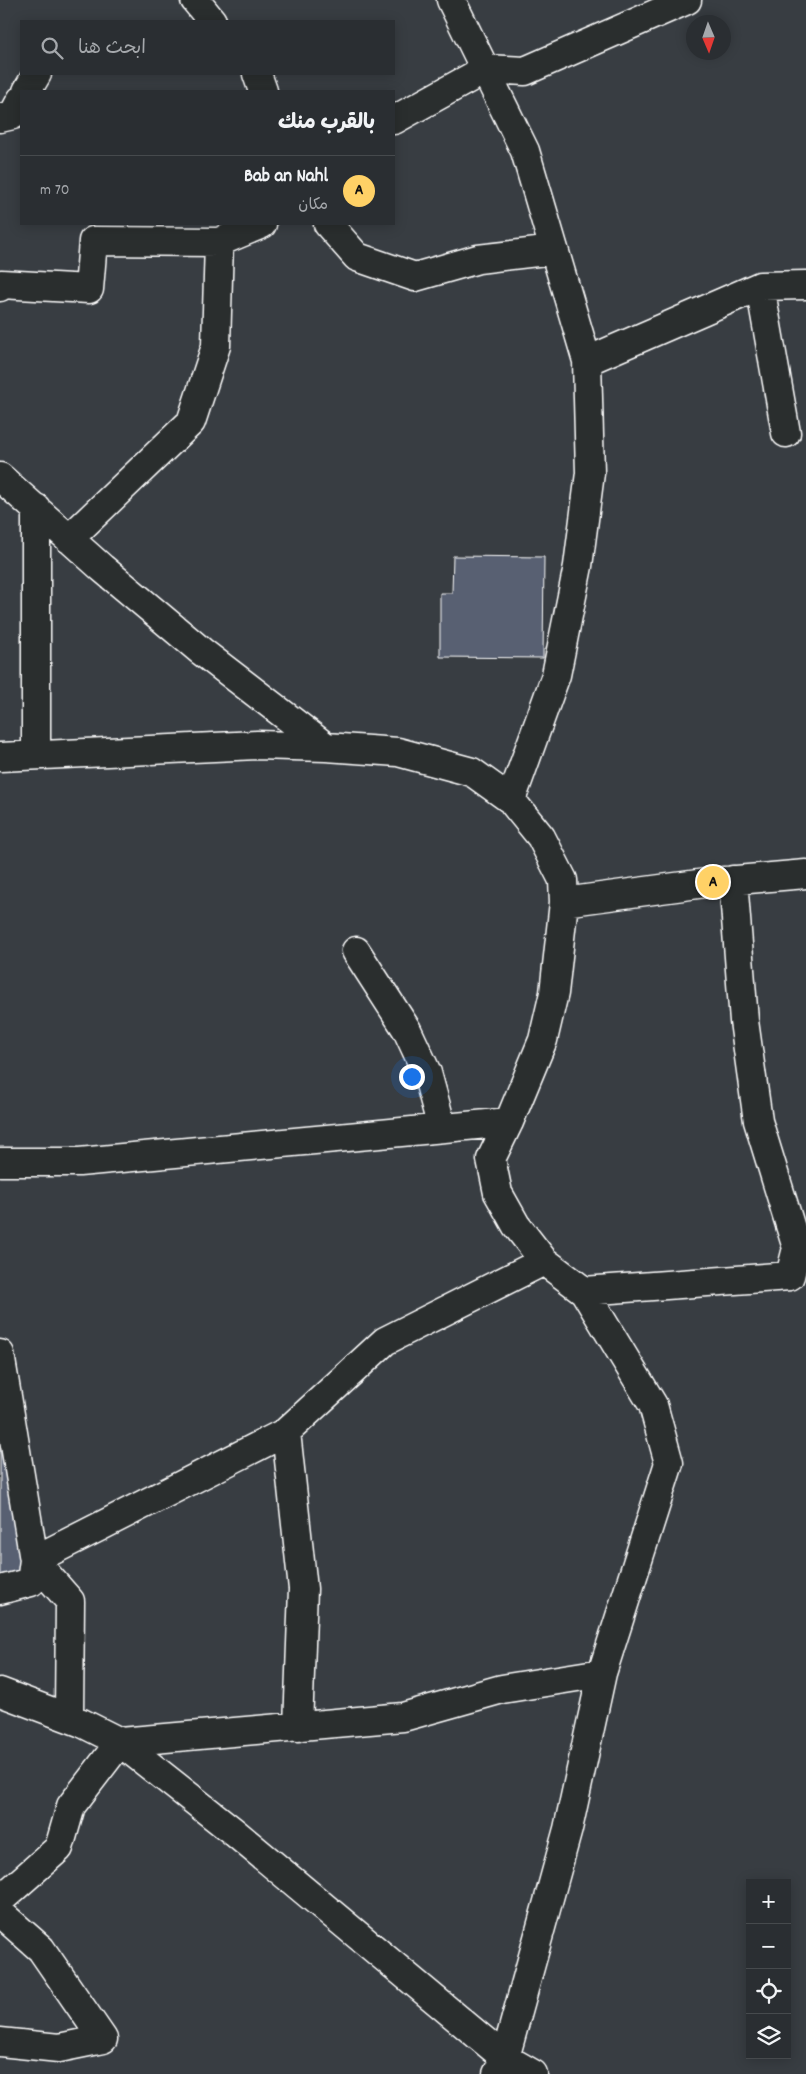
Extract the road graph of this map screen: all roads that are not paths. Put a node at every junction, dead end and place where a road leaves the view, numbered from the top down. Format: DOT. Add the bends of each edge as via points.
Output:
graph roads {
  1 [pos="195,0"];
  2 [pos="451,0"];
  3 [pos="687,0"];
  4 [pos="211,20"];
  5 [pos="486,68"];
  6 [pos="36,75"];
  7 [pos="256,75"];
  8 [pos="28,90"];
  9 [pos="263,90"];
  10 [pos="20,102"];
  11 [pos="0,118"];
  12 [pos="395,119"];
  13 [pos="260,225"];
  14 [pos="329,225"];
  15 [pos="219,242"];
  16 [pos="554,250"];
  17 [pos="806,285"];
  18 [pos="760,286"];
  19 [pos="0,287"];
  20 [pos="587,361"];
  21 [pos="786,433"];
  22 [pos="0,478"];
  23 [pos="36,508"];
  24 [pos="70,539"];
  25 [pos="326,746"];
  26 [pos="36,756"];
  27 [pos="0,757"];
  28 [pos="511,800"];
  29 [pos="806,874"];
  30 [pos="733,880"];
  31 [pos="564,902"];
  32 [pos="356,951"];
  33 [pos="509,1122"];
  34 [pos="442,1128"];
  35 [pos="0,1162"];
  36 [pos="544,1261"];
  37 [pos="584,1291"];
  38 [pos="0,1354"];
  39 [pos="286,1432"];
  40 [pos="34,1560"];
  41 [pos="0,1590"];
  42 [pos="602,1673"];
  43 [pos="0,1692"];
  44 [pos="69,1717"];
  45 [pos="298,1727"];
  46 [pos="120,1742"];
  47 [pos="0,1900"];
  48 [pos="0,1913"];
  49 [pos="0,2042"];
  50 [pos="501,2066"];
  51 [pos="533,2074"];
  1 -- 4 [label="street"];
  2 -- 5 [label="street"];
  3 -- 5 [label="street" via="525,71"];
  5 -- 12 [label="street"];
  5 -- 16 [label="street" via="525,151"];
  6 -- 8 [label="street"];
  7 -- 9 [label="street"];
  10 -- 11 [label="street" via="13,115"];
  13 -- 15 [label="street"];
  14 -- 16 [label="street" via="357,257 415,277 478,259"];
  15 -- 19 [label="street" via="92,242 89,289 1,284"];
  15 -- 24 [label="street" via="216,346 191,422"];
  16 -- 20 [label="street"];
  17 -- 18 [label="street"];
  18 -- 20 [label="street"];
  18 -- 21 [label="street"];
  20 -- 28 [label="street" via="590,473 578,566 556,674"];
  22 -- 23 [label="street"];
  23 -- 24 [label="street"];
  23 -- 26 [label="street"];
  24 -- 25 [label="street" via="201,651"];
  25 -- 26 [label="street" via="257,745"];
  25 -- 28 [label="street" via="398,752 472,772"];
  26 -- 27 [label="street"];
  28 -- 31 [label="street" via="541,837 563,880"];
  29 -- 30 [label="street"];
  30 -- 31 [label="street"];
  30 -- 37 [label="street" via="744,1021 758,1121 797,1248 790,1276"];
  31 -- 33 [label="street" via="554,992 543,1040"];
  32 -- 34 [label="street" via="407,1030 427,1073"];
  33 -- 34 [label="street"];
  33 -- 36 [label="street" via="491,1159 498,1193 516,1225"];
  34 -- 35 [label="street" via="79,1162"];
  36 -- 37 [label="street"];
  36 -- 39 [label="street" via="385,1341"];
  37 -- 42 [label="street" via="653,1405 669,1463"];
  38 -- 40 [label="street"];
  39 -- 40 [label="street"];
  39 -- 45 [label="street" via="303,1589"];
  40 -- 41 [label="street" via="31,1582"];
  40 -- 44 [label="street" via="70,1601"];
  42 -- 45 [label="street" via="502,1689 403,1717"];
  42 -- 50 [label="street" via="568,1829"];
  43 -- 44 [label="street"];
  44 -- 46 [label="street"];
  45 -- 46 [label="street"];
  46 -- 47 [label="street" via="71,1806 59,1848"];
  46 -- 50 [label="street" via="234,1832"];
  48 -- 49 [label="street" via="41,1949 103,2039 59,2048"];
  50 -- 51 [label="street"];
}
